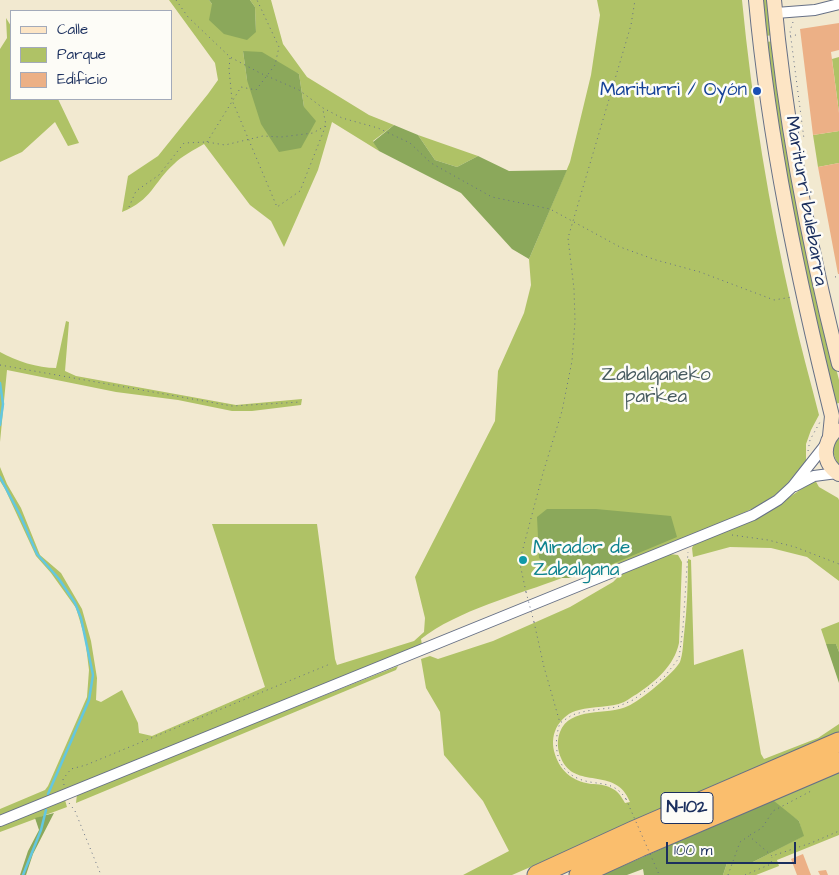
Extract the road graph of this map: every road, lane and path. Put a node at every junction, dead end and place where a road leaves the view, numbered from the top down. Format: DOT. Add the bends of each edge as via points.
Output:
graph roads {
  1 [pos="176,0"];
  2 [pos="257,0"];
  3 [pos="635,0"];
  4 [pos="756,0"];
  5 [pos="839,4"];
  6 [pos="775,6"];
  7 [pos="793,12"];
  8 [pos="230,57"];
  9 [pos="266,76"];
  10 [pos="232,100"];
  11 [pos="323,108"];
  12 [pos="326,125"];
  13 [pos="248,139"];
  14 [pos="207,142"];
  15 [pos="805,144"];
  16 [pos="129,208"];
  17 [pos="572,221"];
  18 [pos="839,276"];
  19 [pos="835,277"];
  20 [pos="793,297"];
  21 [pos="839,364"];
  22 [pos="0,365"];
  23 [pos="302,402"];
  24 [pos="822,417"];
  25 [pos="832,436"];
  26 [pos="812,461"];
  27 [pos="838,474"];
  28 [pos="792,487"];
  29 [pos="712,532"];
  30 [pos="688,541"];
  31 [pos="839,564"];
  32 [pos="560,723"];
  33 [pos="839,742"];
  34 [pos="839,762"];
  35 [pos="813,790"];
  36 [pos="0,821"];
  37 [pos="839,831"];
  38 [pos="749,836"];
  39 [pos="772,856"];
  40 [pos="537,875"];
  41 [pos="579,875"];
  42 [pos="659,875"];
  43 [pos="728,875"];
  44 [pos="744,875"];
  1 -- 8 [label="path" via="188,18"];
  2 -- 9 [label="path" via="279,47 274,65"];
  3 -- 17 [label="path" via="631,24"];
  4 -- 25 [label="main road, Mariturri bulebarra" via="781,186 832,416"];
  5 -- 7 [label="street"];
  6 -- 7 [label="street"];
  6 -- 21 [label="main road, Mariturri bulebarra" via="800,182"];
  7 -- 15 [label="path" via="790,31"];
  8 -- 9 [label="path"];
  8 -- 10 [label="path"];
  9 -- 10 [label="path" via="256,90 241,87"];
  9 -- 11 [label="path" via="298,90"];
  10 -- 13 [label="path"];
  10 -- 14 [label="path"];
  11 -- 12 [label="path"];
  11 -- 17 [label="path" via="410,143 431,163 492,196 550,210"];
  12 -- 13 [label="path" via="313,133"];
  12 -- 13 [label="path" via="300,191 277,207"];
  13 -- 14 [label="path" via="224,145"];
  14 -- 16 [label="path" via="184,143 159,175 136,191"];
  17 -- 20 [label="path" via="620,247 656,260 700,272 774,300"];
  17 -- 32 [label="path, bridge" via="568,238 574,290 572,361 562,411 520,564"];
  18 -- 19 [label="path"];
  22 -- 23 [label="path" via="232,406"];
  24 -- 26 [label="path" via="810,440 808,449"];
  25 -- 26 [label="street"];
  25 -- 27 [label="main road, Mariturri bulebarra" via="825,452"];
  26 -- 28 [label="street"];
  27 -- 28 [label="street" via="814,476"];
  28 -- 29 [label="street" via="778,500 752,515"];
  29 -- 30 [label="street"];
  29 -- 31 [label="path" via="768,540"];
  30 -- 32 [label="path" via="679,658 664,676 634,700 617,707 572,715"];
  30 -- 36 [label="street"];
  32 -- 42 [label="path, bridge" via="555,745 563,767 578,779 620,790"];
  33 -- 40 [label="highway, N-102"];
  34 -- 41 [label="highway, N-102"];
  35 -- 38 [label="path" via="773,811 762,828"];
  37 -- 39 [label="path"];
  38 -- 39 [label="path"];
  38 -- 43 [label="path" via="740,842"];
  39 -- 44 [label="path" via="771,864"];
}
